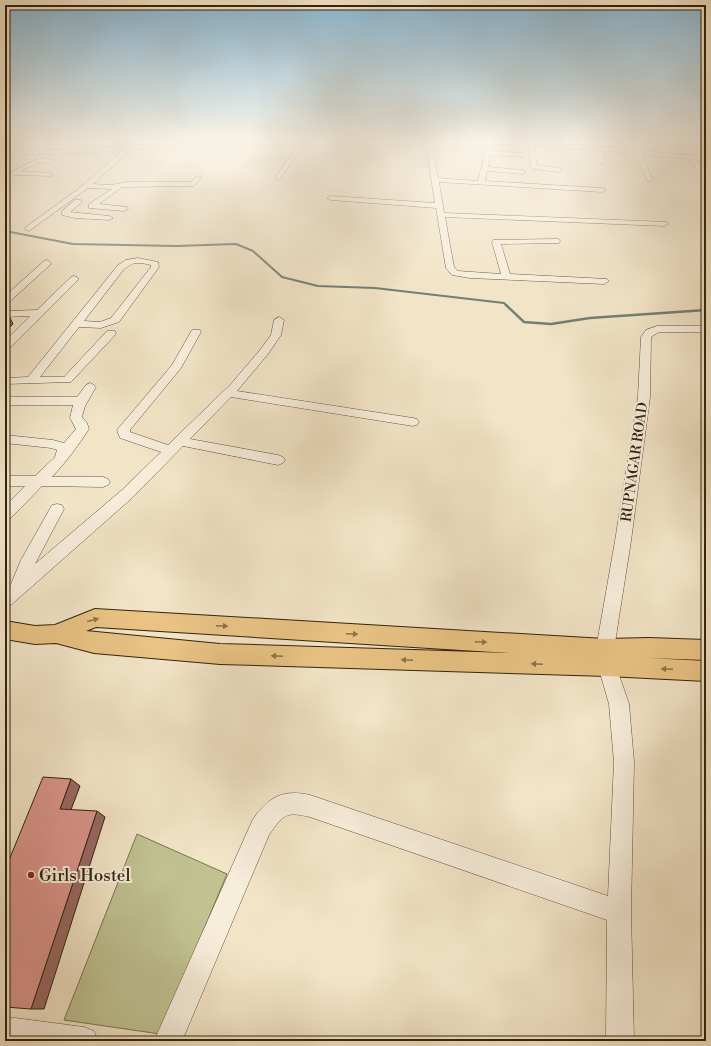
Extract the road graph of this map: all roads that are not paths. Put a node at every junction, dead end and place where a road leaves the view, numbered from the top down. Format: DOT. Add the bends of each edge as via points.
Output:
graph roads {
  1 [pos="83,189"];
  2 [pos="96,189"];
  3 [pos="115,189"];
  4 [pos="436,189"];
  5 [pos="581,189"];
  6 [pos="602,190"];
  7 [pos="331,198"];
  8 [pos="124,209"];
  9 [pos="440,210"];
  10 [pos="109,218"];
  11 [pos="664,224"];
  12 [pos="29,229"];
  13 [pos="556,241"];
  14 [pos="47,263"];
  15 [pos="506,277"];
  16 [pos="74,279"];
  17 [pos="604,282"];
  18 [pos="5,301"];
  19 [pos="39,313"];
  20 [pos="5,314"];
  21 [pos="279,320"];
  22 [pos="76,324"];
  23 [pos="706,329"];
  24 [pos="196,332"];
  25 [pos="111,333"];
  26 [pos="5,347"];
  27 [pos="5,380"];
  28 [pos="32,380"];
  29 [pos="90,387"];
  30 [pos="227,394"];
  31 [pos="5,401"];
  32 [pos="79,401"];
  33 [pos="413,422"];
  34 [pos="5,440"];
  35 [pos="180,441"];
  36 [pos="170,451"];
  37 [pos="64,453"];
  38 [pos="278,460"];
  39 [pos="5,481"];
  40 [pos="37,482"];
  41 [pos="103,482"];
  42 [pos="57,509"];
  43 [pos="5,515"];
  44 [pos="19,587"];
  45 [pos="5,600"];
  46 [pos="5,630"];
  47 [pos="706,650"];
  48 [pos="606,658"];
  49 [pos="706,671"];
  50 [pos="619,912"];
  51 [pos="5,1033"];
  52 [pos="84,1041"];
  53 [pos="168,1041"];
  54 [pos="620,1041"];
  1 -- 12 [label="street"];
  2 -- 10 [label="street" via="64,213"];
  3 -- 8 [label="street" via="92,206"];
  4 -- 9 [label="street"];
  5 -- 6 [label="street"];
  7 -- 9 [label="street"];
  9 -- 11 [label="street"];
  9 -- 15 [label="street" via="451,270 466,275"];
  13 -- 15 [label="street" via="496,242"];
  14 -- 18 [label="street"];
  15 -- 17 [label="street"];
  16 -- 19 [label="street"];
  19 -- 20 [label="street"];
  19 -- 26 [label="street"];
  21 -- 30 [label="street" via="272,341"];
  22 -- 22 [label="street" via="125,264 130,261 155,264 115,320 101,325"];
  22 -- 28 [label="street"];
  23 -- 48 [label="street, RUPNAGAR ROAD" via="657,329 646,337 643,404"];
  24 -- 36 [label="street" via="177,366 123,430 125,435"];
  25 -- 28 [label="street" via="67,380"];
  27 -- 28 [label="street"];
  29 -- 32 [label="street"];
  30 -- 33 [label="street"];
  30 -- 35 [label="street"];
  31 -- 32 [label="street"];
  32 -- 37 [label="street" via="76,418 83,429"];
  34 -- 37 [label="street" via="53,444 64,448"];
  35 -- 36 [label="street"];
  35 -- 38 [label="street"];
  36 -- 44 [label="street" via="127,494"];
  37 -- 40 [label="street"];
  39 -- 40 [label="street"];
  40 -- 41 [label="street"];
  40 -- 43 [label="street"];
  42 -- 44 [label="street" via="29,560"];
  44 -- 45 [label="street"];
  46 -- 48 [label="main road" via="35,635 56,634 94,643 220,654"];
  47 -- 48 [label="main road" via="649,648"];
  49 -- 48 [label="main road, one-way"];
  48 -- 50 [label="street" via="619,704 624,762"];
  50 -- 53 [label="street" via="310,806 295,802 282,804 271,812 261,826"];
  50 -- 54 [label="street"];
  51 -- 52 [label="street" via="15,1032"];
}
